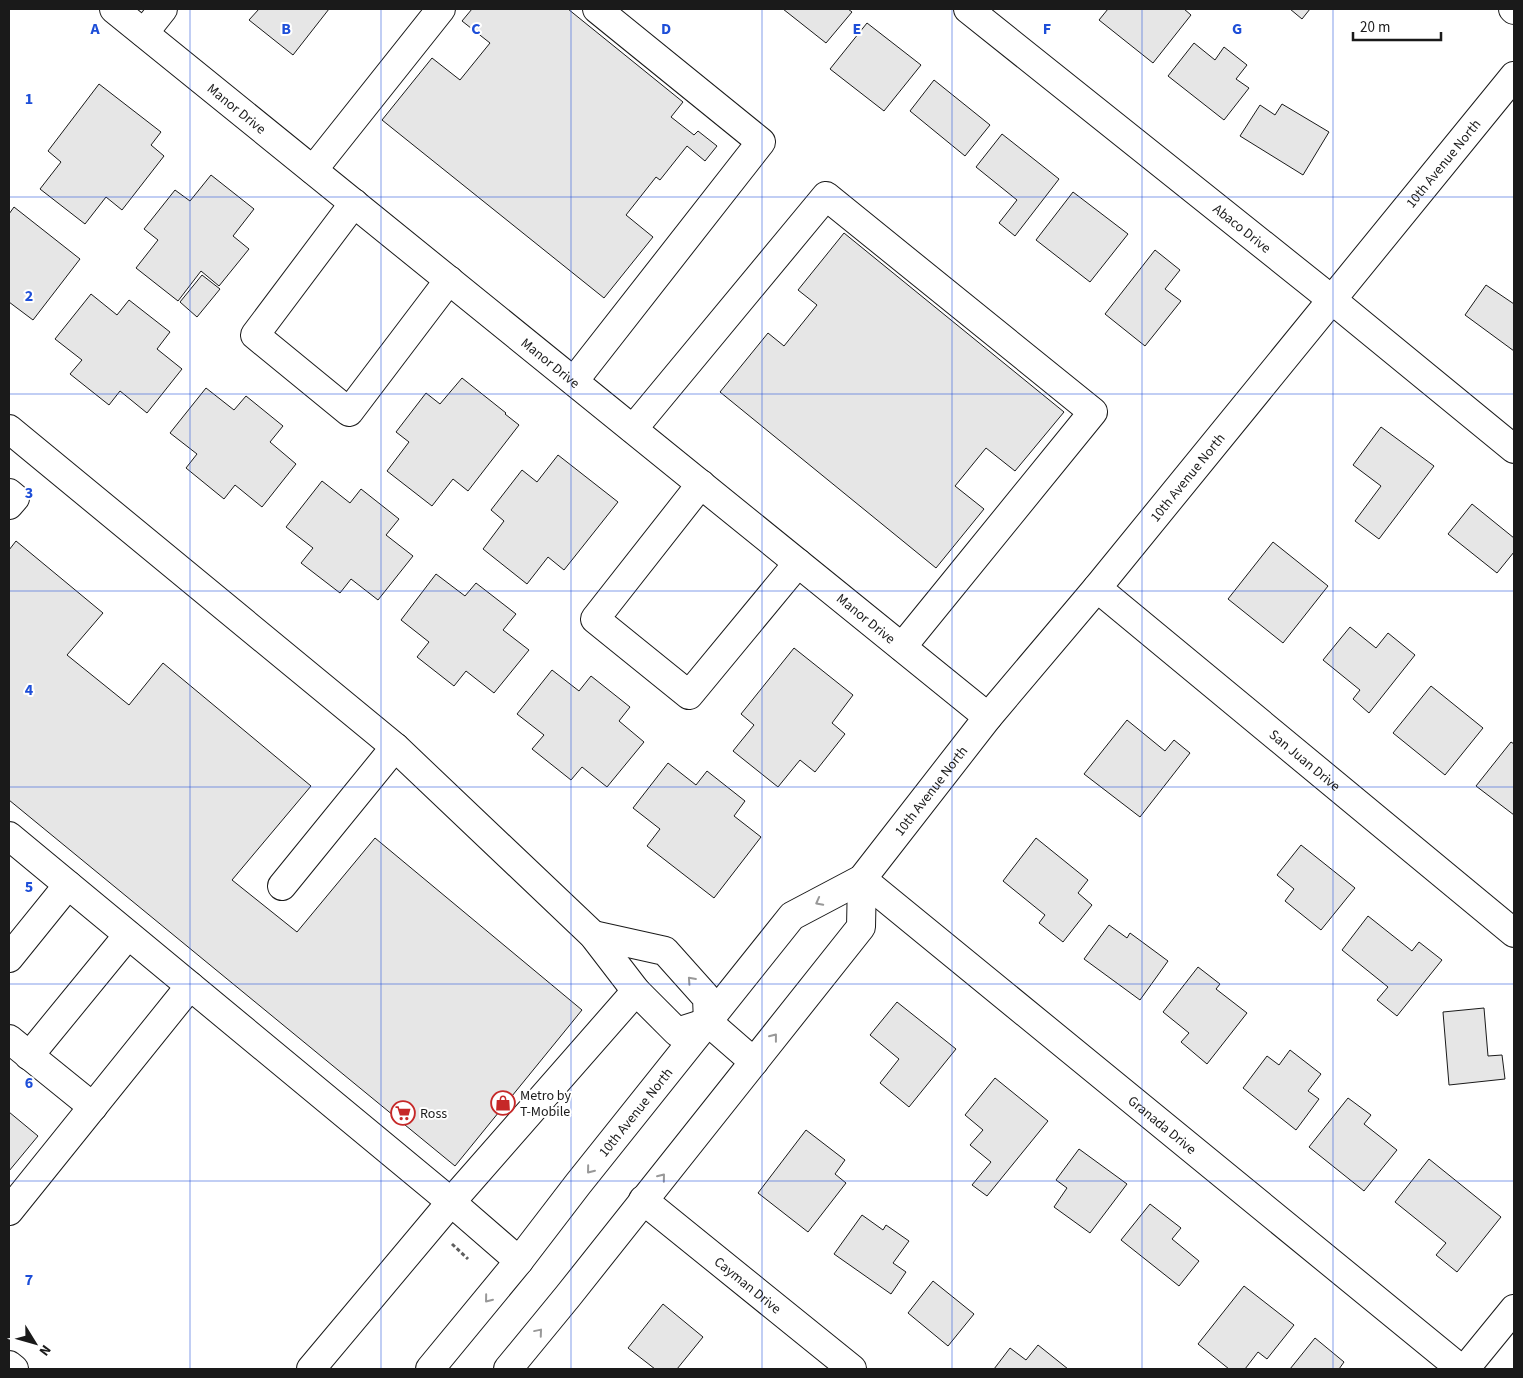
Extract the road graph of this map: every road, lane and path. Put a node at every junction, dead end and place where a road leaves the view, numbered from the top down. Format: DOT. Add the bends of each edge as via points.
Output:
graph roads {
  1 [pos="114,9"];
  2 [pos="163,9"];
  3 [pos="441,9"];
  4 [pos="597,9"];
  5 [pos="968,9"];
  6 [pos="144,33"];
  7 [pos="1514,76"];
  8 [pos="313,170"];
  9 [pos="354,203"];
  10 [pos="449,280"];
  11 [pos="1331,299"];
  12 [pos="574,381"];
  13 [pos="9,429"];
  14 [pos="633,429"];
  15 [pos="1514,449"];
  16 [pos="701,484"];
  17 [pos="9,493"];
  18 [pos="9,505"];
  19 [pos="798,562"];
  20 [pos="1097,588"];
  21 [pos="902,647"];
  22 [pos="988,717"];
  23 [pos="396,747"];
  24 [pos="9,836"];
  25 [pos="862,879"];
  26 [pos="68,885"];
  27 [pos="282,886"];
  28 [pos="1514,933"];
  29 [pos="128,935"];
  30 [pos="593,935"];
  31 [pos="9,958"];
  32 [pos="190,986"];
  33 [pos="636,991"];
  34 [pos="708,1022"];
  35 [pos="19,1048"];
  36 [pos="754,1062"];
  37 [pos="93,1107"];
  38 [pos="643,1200"];
  39 [pos="451,1202"];
  40 [pos="9,1211"];
  41 [pos="519,1261"];
  42 [pos="1514,1309"];
  43 [pos="9,1365"];
  44 [pos="14,1369"];
  45 [pos="311,1369"];
  46 [pos="430,1369"];
  47 [pos="508,1369"];
  48 [pos="852,1369"];
  49 [pos="1461,1369"];
  50 [pos="1466,1369"];
  1 -- 6 [label="street, Manor Drive"];
  2 -- 6 [label="street"];
  3 -- 8 [label="street"];
  4 -- 12 [label="street" via="761,142"];
  5 -- 11 [label="street, Abaco Drive"];
  6 -- 8 [label="street, Manor Drive"];
  7 -- 11 [label="street, 10th Avenue North"];
  8 -- 9 [label="street, Manor Drive"];
  9 -- 10 [label="street, Manor Drive"];
  9 -- 10 [label="street" via="254,335 349,412"];
  10 -- 12 [label="street, Manor Drive"];
  11 -- 15 [label="street, Abaco Drive"];
  11 -- 20 [label="street, 10th Avenue North"];
  12 -- 14 [label="street, Manor Drive"];
  13 -- 23 [label="street"];
  14 -- 16 [label="street, Manor Drive"];
  14 -- 21 [label="street" via="826,196 1093,412"];
  16 -- 19 [label="street, Manor Drive"];
  16 -- 19 [label="street" via="596,619 675,684 689,695"];
  17 -- 18 [label="street" via="15,498"];
  19 -- 21 [label="street, Manor Drive"];
  20 -- 22 [label="street, 10th Avenue North"];
  20 -- 28 [label="street, San Juan Drive"];
  21 -- 22 [label="street, Manor Drive"];
  22 -- 25 [label="street, 10th Avenue North"];
  23 -- 27 [label="street"];
  23 -- 30 [label="street"];
  24 -- 26 [label="street"];
  25 -- 34 [label="street, 10th Avenue North, one-way" via="792,916"];
  36 -- 25 [label="street, one-way" via="861,926"];
  25 -- 49 [label="street, Granada Drive"];
  26 -- 29 [label="street"];
  26 -- 31 [label="street"];
  29 -- 32 [label="street"];
  29 -- 35 [label="street"];
  30 -- 33 [label="street"];
  34 -- 30 [label="street, one-way" via="707,998 664,951"];
  32 -- 37 [label="street"];
  32 -- 39 [label="street"];
  33 -- 34 [label="street" via="677,1032"];
  33 -- 39 [label="street"];
  34 -- 36 [label="street"];
  34 -- 41 [label="street, 10th Avenue North, one-way"];
  35 -- 37 [label="street"];
  38 -- 36 [label="street, one-way"];
  37 -- 40 [label="street"];
  47 -- 38 [label="street, one-way"];
  38 -- 48 [label="street, Cayman Drive"];
  39 -- 41 [label="street"];
  39 -- 45 [label="street"];
  41 -- 46 [label="street, 10th Avenue North, one-way"];
  42 -- 50 [label="street"];
  43 -- 44 [label="street"];
}
